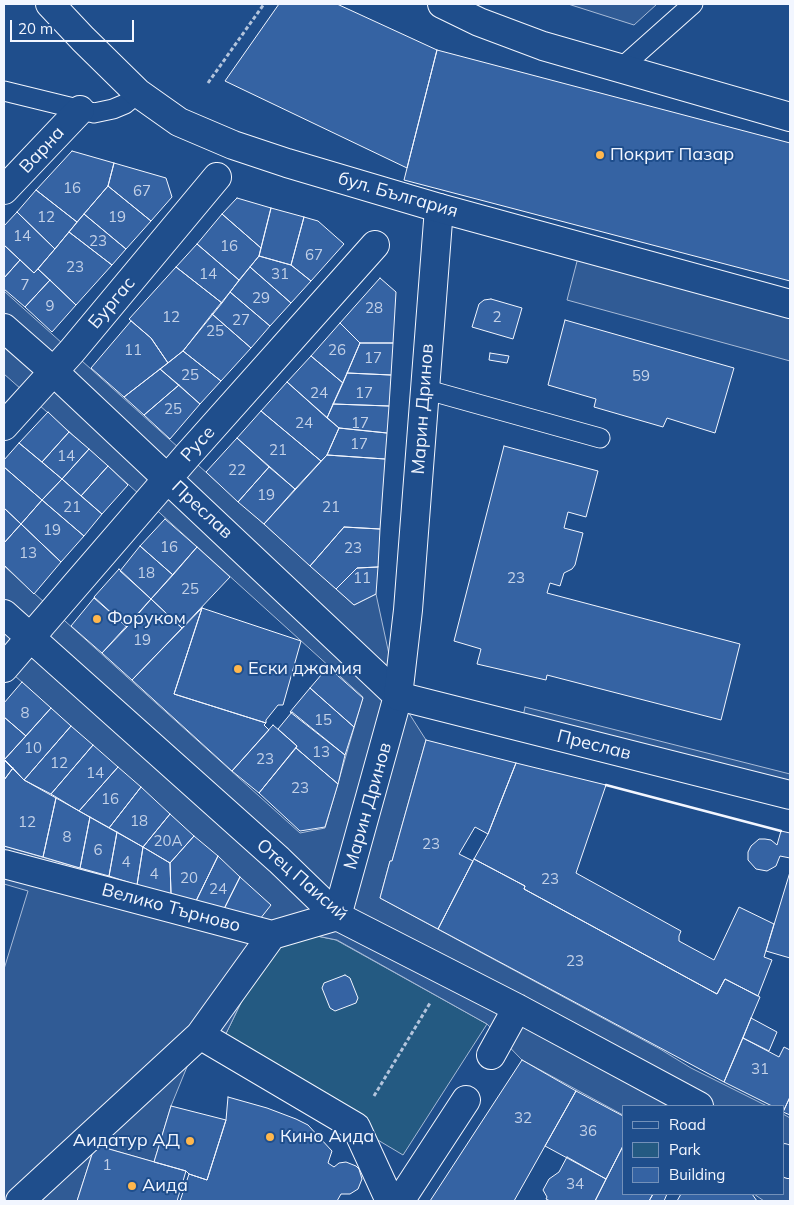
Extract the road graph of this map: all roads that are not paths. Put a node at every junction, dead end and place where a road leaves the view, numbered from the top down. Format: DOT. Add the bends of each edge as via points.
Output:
graph roads {
  1 [pos="50,4"];
  2 [pos="442,4"];
  3 [pos="693,4"];
  4 [pos="621,68"];
  5 [pos="4,91"];
  6 [pos="138,93"];
  7 [pos="80,110"];
  8 [pos="790,117"];
  9 [pos="217,177"];
  10 [pos="4,190"];
  11 [pos="439,208"];
  12 [pos="375,245"];
  13 [pos="790,304"];
  14 [pos="4,328"];
  15 [pos="53,371"];
  16 [pos="424,389"];
  17 [pos="4,426"];
  18 [pos="600,438"];
  19 [pos="168,478"];
  20 [pos="4,614"];
  21 [pos="30,638"];
  22 [pos="4,668"];
  23 [pos="398,696"];
  24 [pos="790,795"];
  25 [pos="4,864"];
  26 [pos="337,916"];
  27 [pos="272,935"];
  28 [pos="517,1008"];
  29 [pos="200,1035"];
  30 [pos="491,1055"];
  31 [pos="466,1100"];
  32 [pos="697,1105"];
  33 [pos="20,1201"];
  34 [pos="390,1201"];
  35 [pos="400,1201"];
  1 -- 6 [label="street, бул. България"];
  2 -- 4 [label="street" via="543,46"];
  3 -- 4 [label="lane"];
  4 -- 8 [label="street"];
  5 -- 7 [label="lane"];
  6 -- 7 [label="lane" via="113,109 94,113"];
  6 -- 11 [label="street, бул. България" via="179,122 233,145"];
  7 -- 10 [label="street, Варна"];
  9 -- 15 [label="street, Бургас"];
  11 -- 13 [label="street, бул. България"];
  11 -- 16 [label="street, Марин Дринов"];
  12 -- 19 [label="street, Русе"];
  14 -- 15 [label="street, Преслав"];
  15 -- 17 [label="street, Бургас"];
  15 -- 19 [label="street, Преслав"];
  16 -- 18 [label="lane"];
  16 -- 23 [label="street, Марин Дринов" via="408,610"];
  19 -- 21 [label="street, Русе"];
  19 -- 23 [label="street, Преслав"];
  20 -- 21 [label="street, Отец Паисий"];
  21 -- 22 [label="street, Русе"];
  21 -- 26 [label="street, Отец Паисий"];
  23 -- 24 [label="street, Преслав"];
  23 -- 26 [label="street, Марин Дринов"];
  25 -- 27 [label="street, Велико Търново"];
  26 -- 27 [label="street"];
  26 -- 28 [label="street, Отец Паисий"];
  27 -- 29 [label="street"];
  28 -- 30 [label="street"];
  28 -- 32 [label="street, Отец Паисий"];
  29 -- 33 [label="street"];
  29 -- 34 [label="street" via="356,1127"];
  31 -- 35 [label="street"];
}
